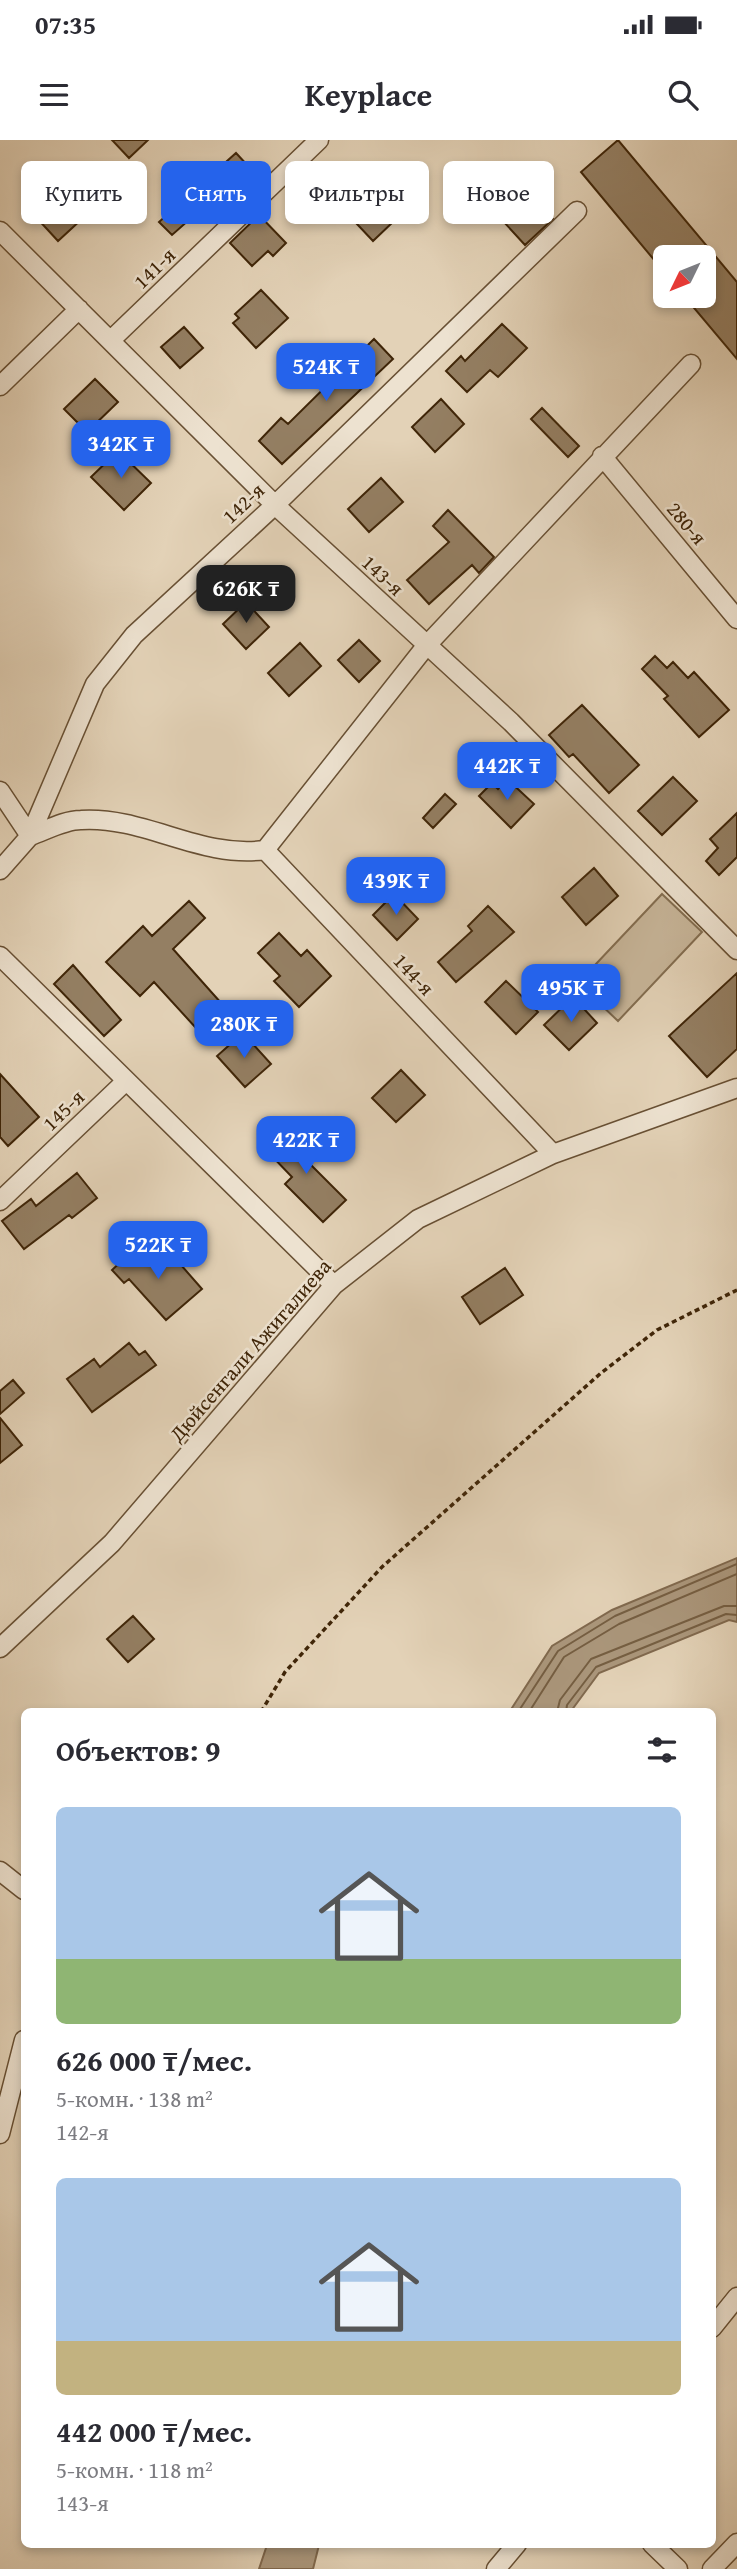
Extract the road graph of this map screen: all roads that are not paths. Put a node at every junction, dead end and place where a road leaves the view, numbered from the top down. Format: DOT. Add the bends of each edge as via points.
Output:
graph roads {
  1 [pos="318,140"];
  2 [pos="577,211"];
  3 [pos="0,231"];
  4 [pos="79,309"];
  5 [pos="111,340"];
  6 [pos="691,364"];
  7 [pos="0,386"];
  8 [pos="602,456"];
  9 [pos="275,505"];
  10 [pos="737,619"];
  11 [pos="426,646"];
  12 [pos="0,791"];
  13 [pos="30,836"];
  14 [pos="265,850"];
  15 [pos="0,870"];
  16 [pos="737,950"];
  17 [pos="0,956"];
  18 [pos="127,1081"];
  19 [pos="737,1088"];
  20 [pos="553,1154"];
  21 [pos="0,1201"];
  22 [pos="334,1285"];
  23 [pos="0,1647"];
  24 [pos="0,1871"];
  25 [pos="21,1888"];
  26 [pos="21,2052"];
  27 [pos="0,2134"];
  28 [pos="737,2297"];
  29 [pos="716,2323"];
  30 [pos="737,2543"];
  31 [pos="514,2548"];
  32 [pos="656,2548"];
  33 [pos="496,2569"];
  34 [pos="678,2569"];
  35 [pos="712,2569"];
  1 -- 5 [label="street, 141-я"];
  2 -- 9 [label="street, 142-я"];
  3 -- 4 [label="street, 143-я"];
  4 -- 5 [label="street, 143-я"];
  4 -- 7 [label="street"];
  5 -- 9 [label="street, 143-я"];
  6 -- 8 [label="street"];
  8 -- 10 [label="street, 280-я"];
  8 -- 11 [label="street"];
  9 -- 11 [label="street, 143-я"];
  9 -- 13 [label="street, 142-я" via="134,635 94,684"];
  11 -- 14 [label="street"];
  11 -- 16 [label="street, 143-я" via="511,722"];
  12 -- 13 [label="street"];
  13 -- 14 [label="street" via="78,820 129,822 212,849"];
  13 -- 15 [label="street, 142-я"];
  14 -- 20 [label="street, 144-я"];
  17 -- 18 [label="street"];
  18 -- 21 [label="street, 145-я"];
  18 -- 22 [label="street"];
  19 -- 20 [label="street, Дюйсенгали Ажигалиева"];
  20 -- 22 [label="street, Дюйсенгали Ажигалиева" via="418,1219"];
  22 -- 23 [label="street, Дюйсенгали Ажигалиева" via="112,1543"];
  24 -- 25 [label="street"];
  26 -- 27 [label="street"];
  28 -- 29 [label="street"];
  30 -- 35 [label="street"];
  31 -- 33 [label="street"];
  32 -- 34 [label="street"];
}
